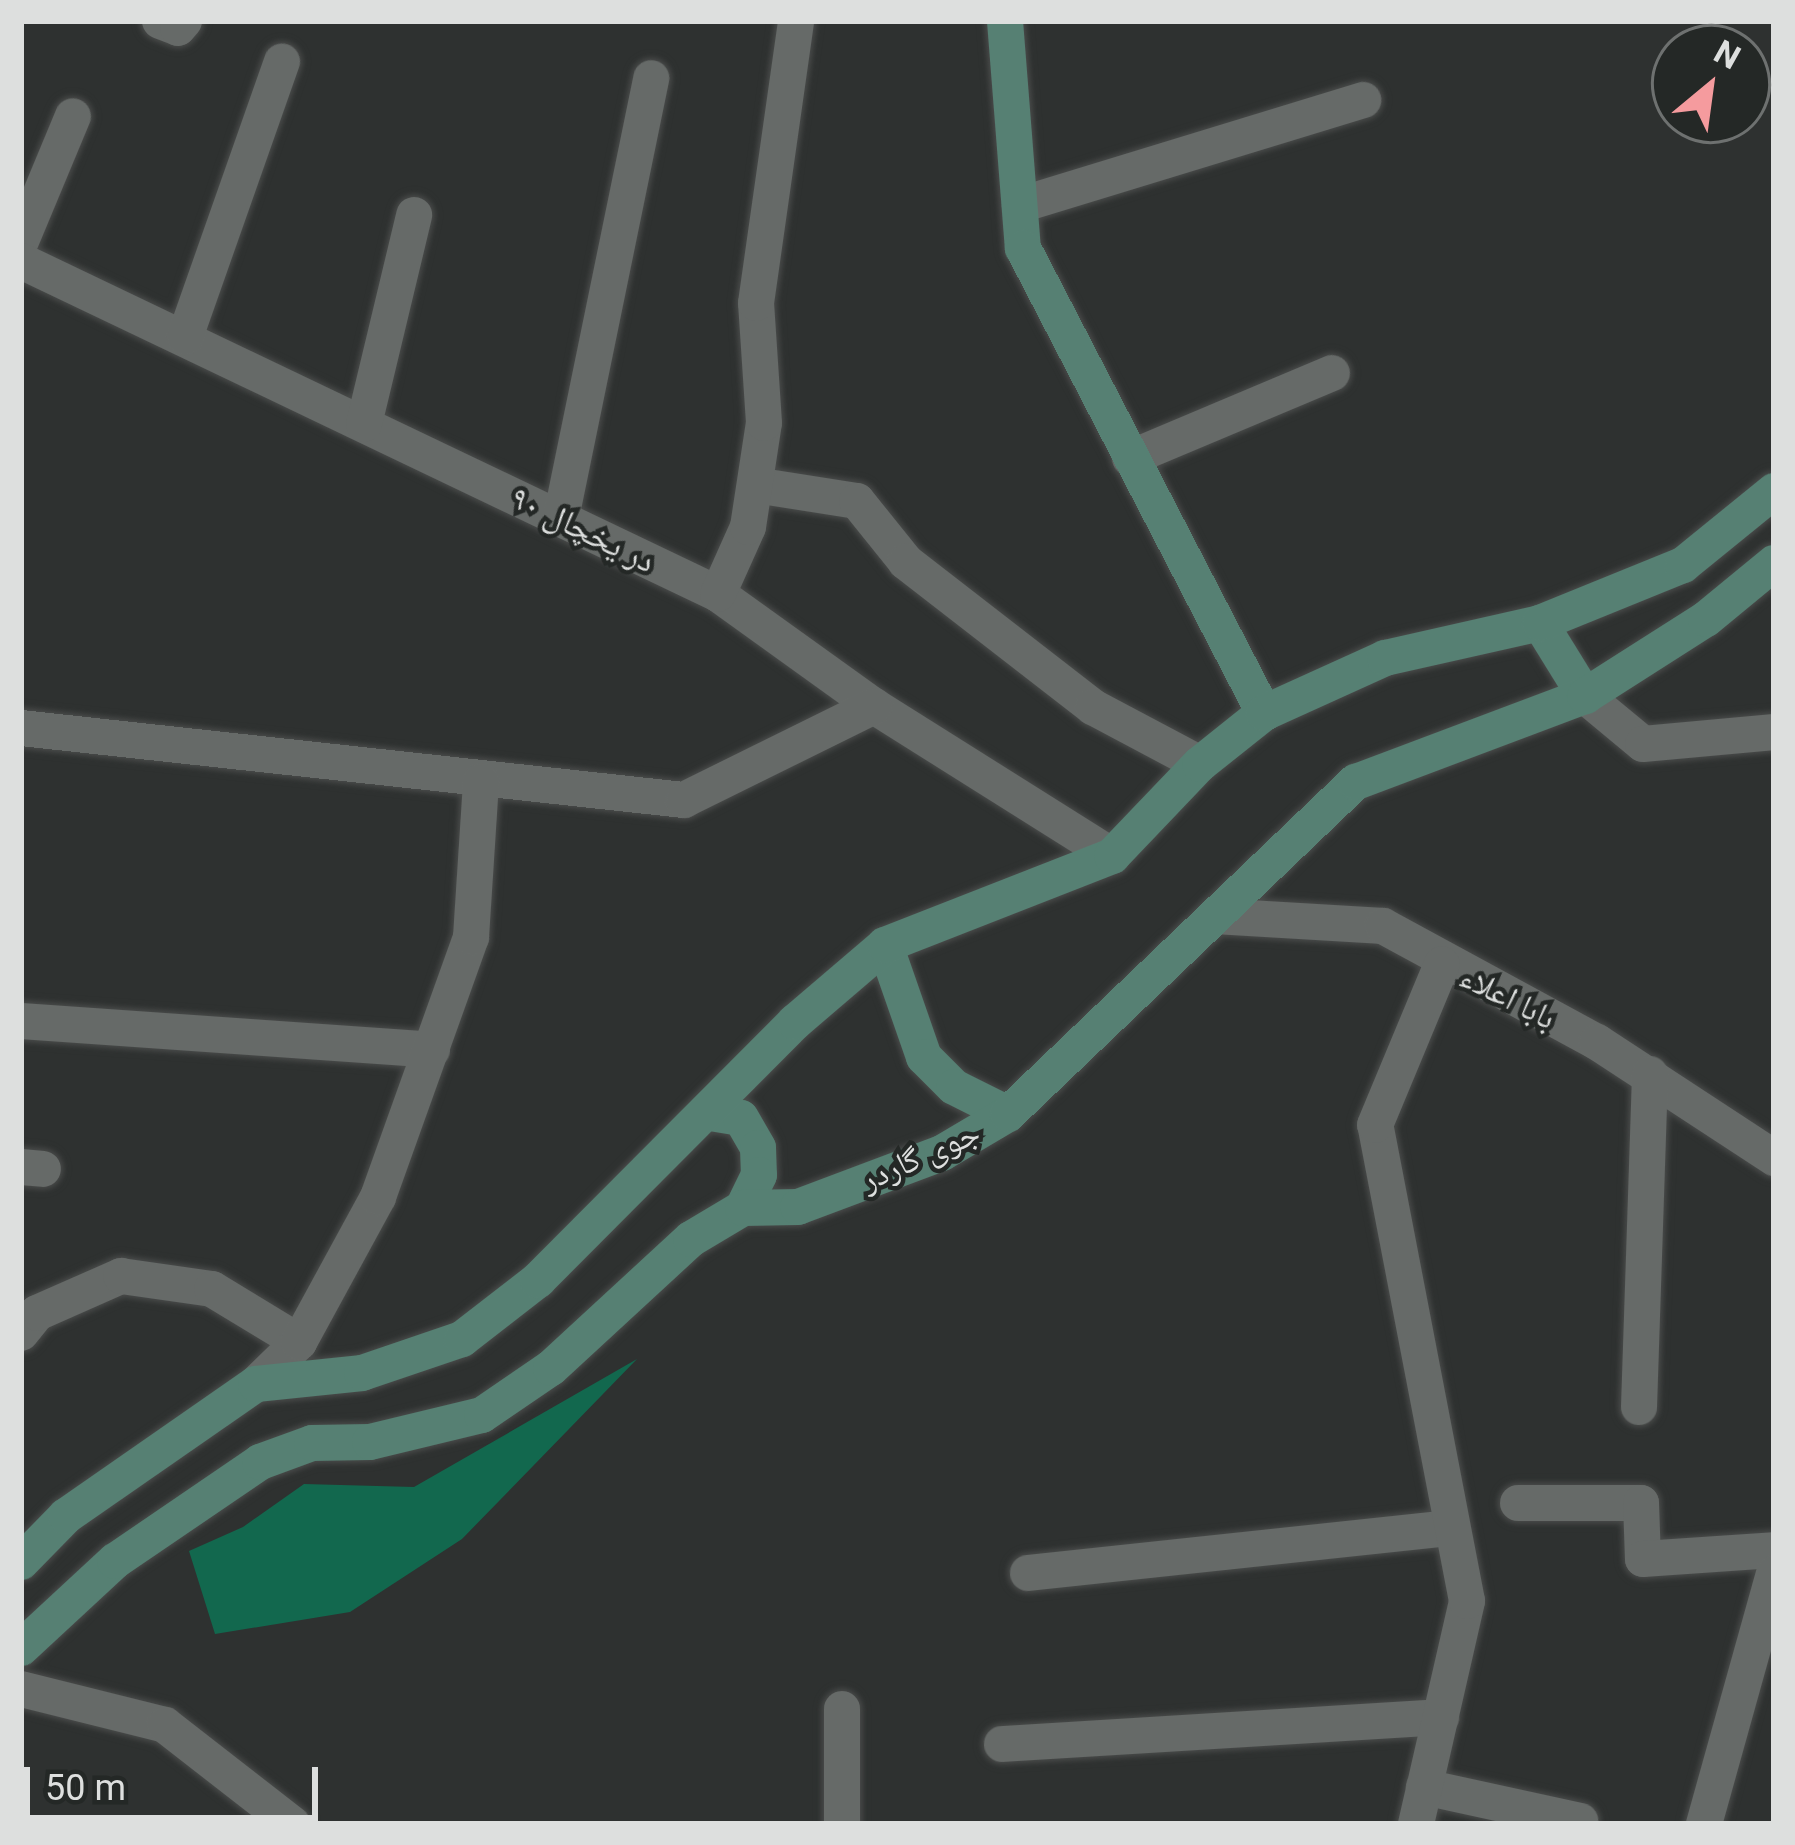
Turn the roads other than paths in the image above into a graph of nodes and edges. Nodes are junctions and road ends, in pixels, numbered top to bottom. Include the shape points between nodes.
1 (160, 21) edge
2 (184, 21) edge
3 (796, 21) edge
4 (1005, 21) edge
5 (282, 62) dead end
6 (651, 78) dead end
7 (1363, 100) dead end
8 (73, 116) dead end
9 (1020, 205) junction
10 (415, 215) dead end
11 (21, 241) edge
12 (21, 261) edge
13 (185, 337) junction
14 (1332, 373) dead end
15 (364, 424) junction
16 (1130, 458) junction
17 (755, 485) junction
18 (1774, 490) edge
19 (561, 518) junction
20 (1774, 562) edge
21 (718, 594) junction
22 (1540, 623) junction
23 (1586, 696) junction
24 (874, 706) junction
25 (1264, 713) junction
26 (21, 728) edge
27 (1774, 732) edge
28 (1200, 764) junction
29 (482, 781) junction
30 (1112, 856) junction
31 (1216, 916) junction
32 (885, 945) junction
33 (1442, 964) junction
34 (21, 1021) edge
35 (432, 1050) junction
36 (1650, 1074) junction
37 (710, 1113) junction
38 (1008, 1114) junction
39 (1774, 1158) edge
40 (743, 1208) junction
41 (21, 1333) edge
42 (299, 1342) junction
43 (256, 1384) junction
44 (1639, 1407) dead end
45 (1518, 1503) dead end
46 (1452, 1528) junction
47 (1774, 1550) edge
48 (21, 1562) edge
49 (1028, 1573) dead end
50 (1774, 1574) edge
51 (21, 1648) edge
52 (21, 1689) edge
53 (842, 1709) dead end
54 (1441, 1717) junction
55 (1002, 1744) dead end
56 (1424, 1787) junction
57 (1580, 1821) edge
58 (292, 1824) edge
59 (842, 1824) edge
60 (1416, 1824) edge
61 (1704, 1824) edge

1 - 2 street via 178,28
3 - 17 street via 756,303 764,423
4 - 9 street
5 - 13 street
6 - 19 street
7 - 9 street
8 - 11 street
9 - 16 street via 1023,248
10 - 15 street
12 - 13 street, در یخچال ۹۰
13 - 15 street, در یخچال ۹۰
14 - 16 street
15 - 19 street, در یخچال ۹۰
16 - 25 street
17 - 21 street via 748,527
17 - 28 street via 857,501 906,562 1093,707
18 - 22 street via 1683,566
19 - 21 street, در یخچال ۹۰
20 - 23 street, جوی گاردر via 1706,619
21 - 24 street, در یخچال ۹۰
22 - 23 street
22 - 25 street via 1385,658
23 - 27 street via 1642,744
23 - 31 street, جوی گاردر via 1356,782
24 - 29 street via 684,800
24 - 30 street, در یخچال ۹۰
25 - 28 street
26 - 29 street
28 - 30 street
29 - 35 street via 471,937
30 - 32 street
31 - 33 street, بابا اعلاء via 1383,926
31 - 38 street, جوی گاردر
32 - 37 street via 795,1022
32 - 38 street via 924,1058 954,1087
33 - 36 street, بابا اعلاء
33 - 46 street via 1375,1125
34 - 35 street
35 - 42 street via 378,1197
36 - 39 street, بابا اعلاء
36 - 44 street
37 - 40 street via 740,1118 758,1148 759,1175
37 - 43 street via 538,1280 462,1339 362,1373
38 - 40 street, جوی گاردر via 942,1154 798,1207
40 - 51 street, جوی گاردر via 691,1239 551,1368 482,1415 370,1442 312,1443 260,1462 115,1562
41 - 42 street via 37,1313 121,1276 212,1289
42 - 43 street
43 - 48 street via 66,1516
45 - 47 street via 1641,1503 1643,1558
46 - 49 street
46 - 54 street via 1467,1601
50 - 61 street
52 - 58 street via 165,1725
53 - 59 street
54 - 55 street
54 - 56 street
56 - 57 street
56 - 60 street

